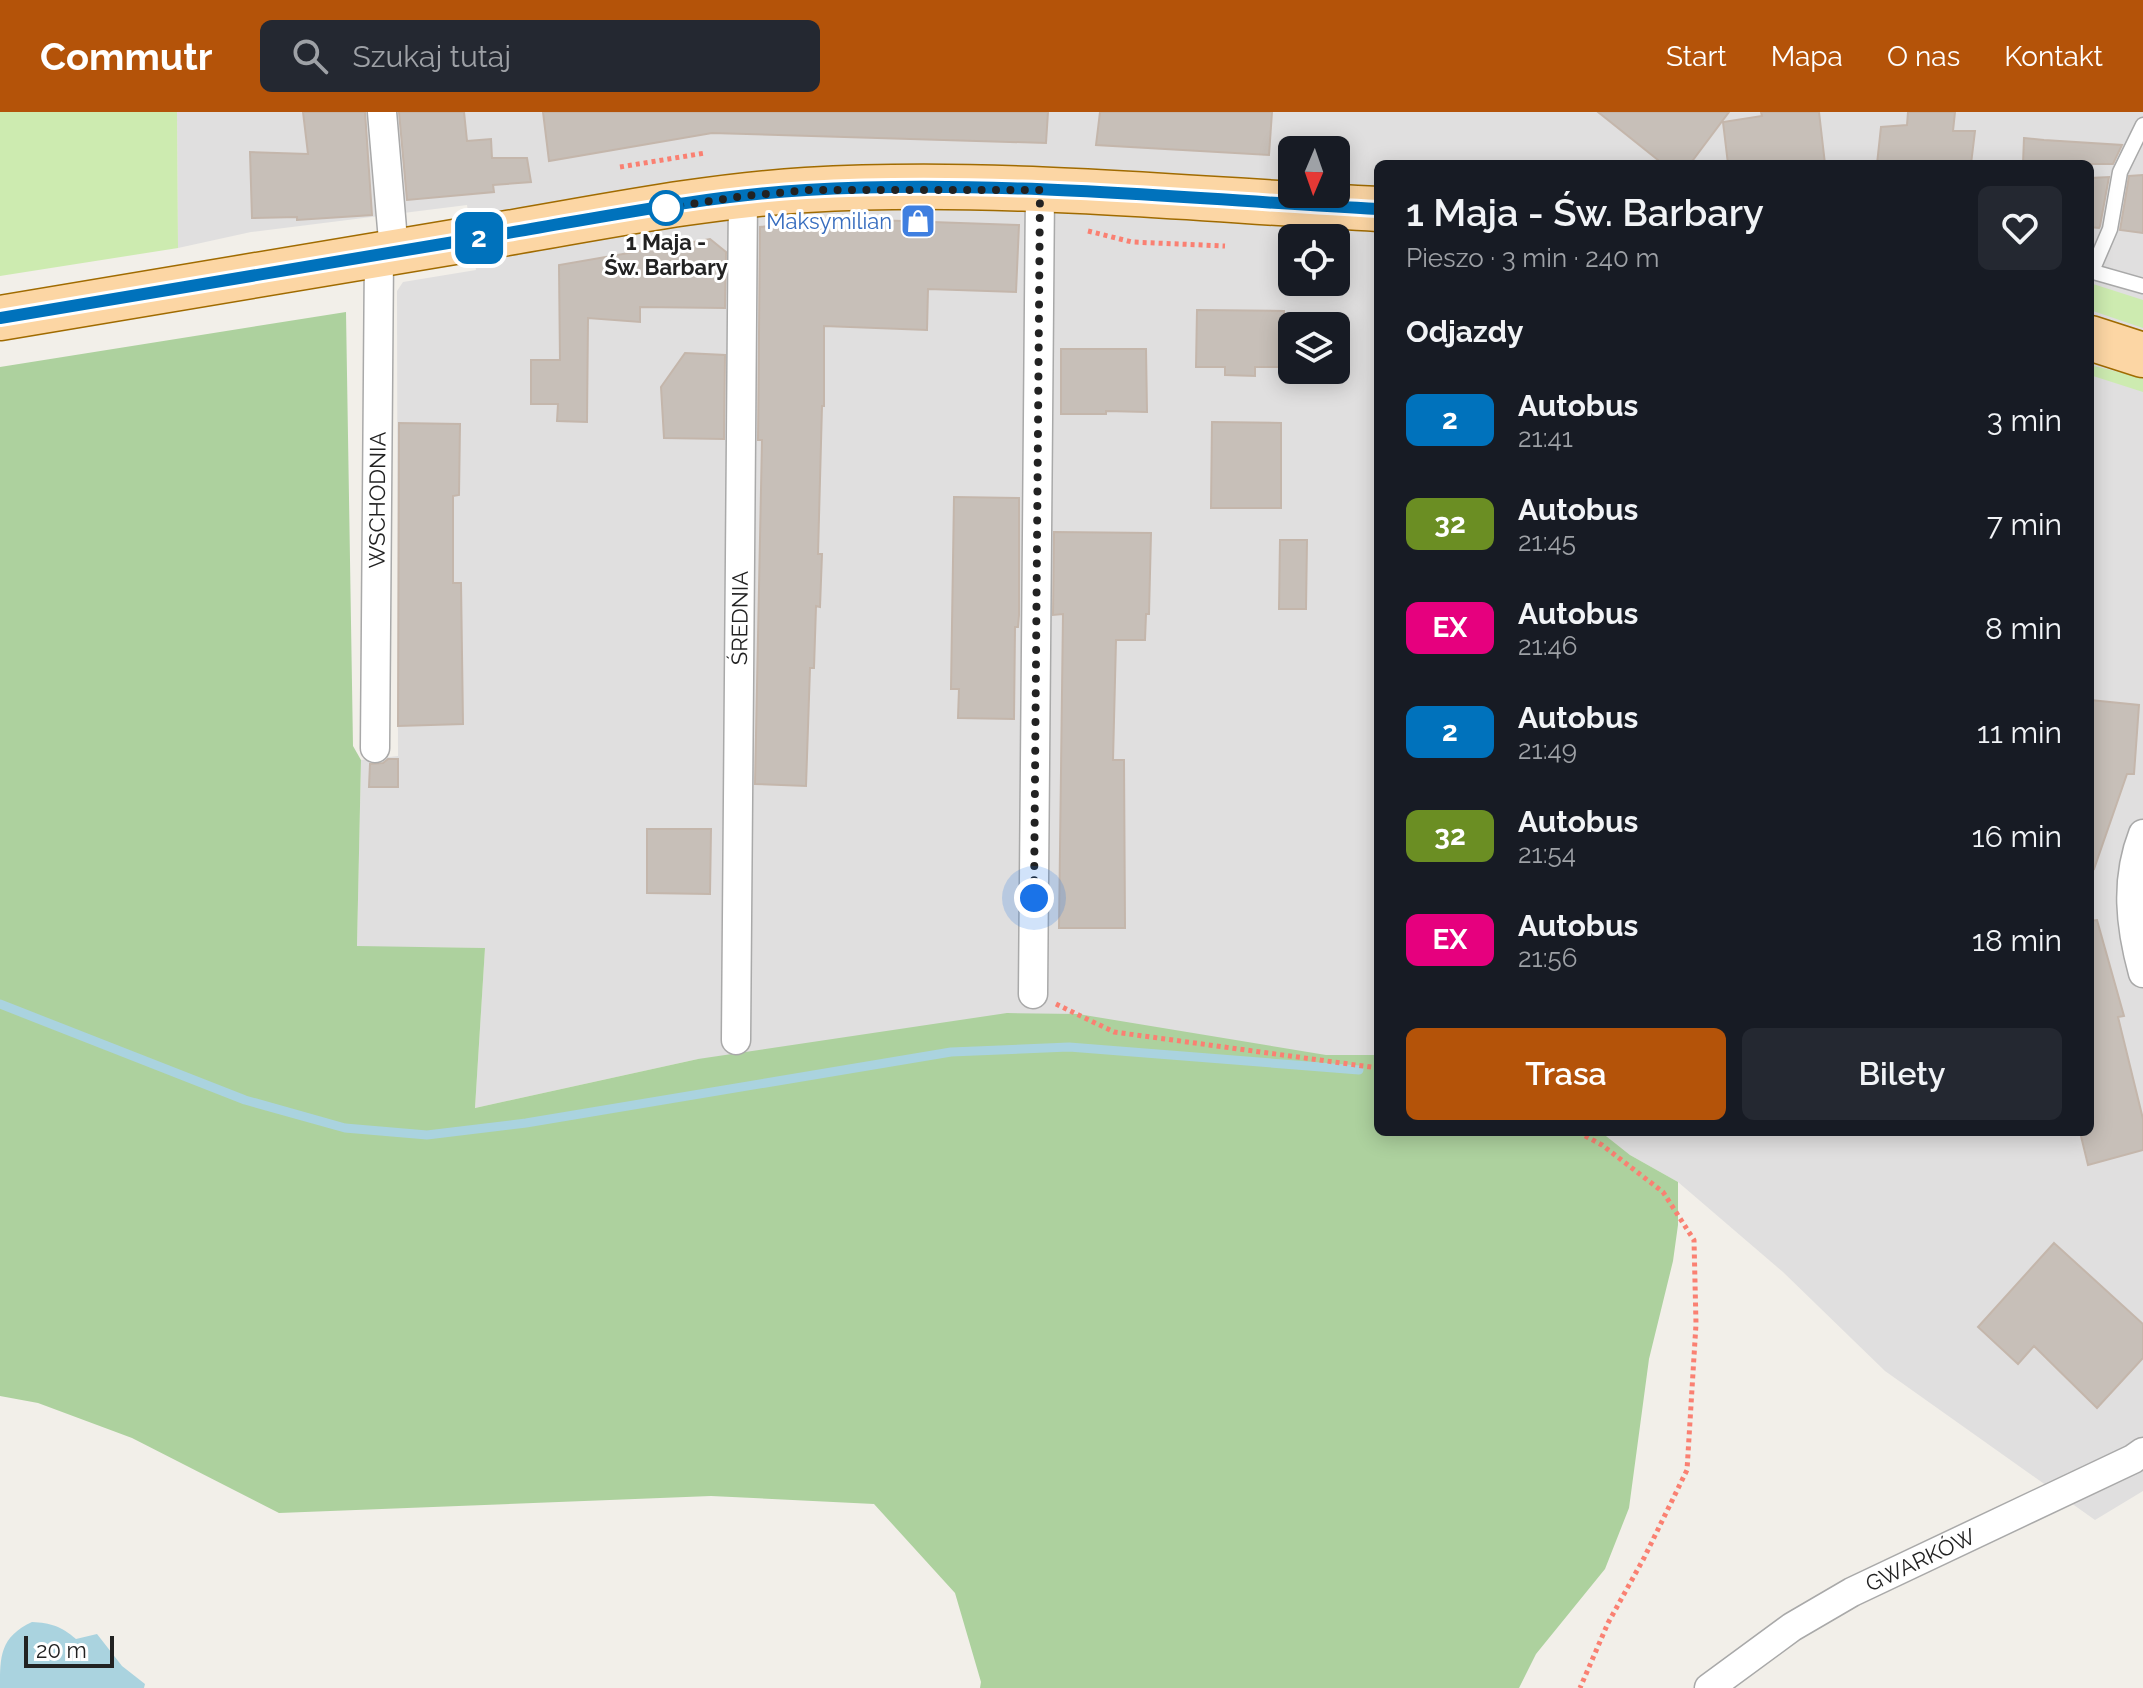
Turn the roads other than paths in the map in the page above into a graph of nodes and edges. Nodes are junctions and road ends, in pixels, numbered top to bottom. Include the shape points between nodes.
1 (382, 112) edge
2 (2143, 125) edge
3 (1040, 190) junction
4 (743, 196) junction
5 (1374, 209) edge
6 (387, 253) junction
7 (2094, 264) edge
8 (2094, 272) edge
9 (2143, 286) edge
10 (0, 318) edge
11 (2094, 339) edge
12 (2143, 355) edge
13 (375, 748) dead end
14 (2143, 834) edge
15 (2143, 973) edge
16 (1033, 994) road end
17 (736, 1040) dead end
18 (2143, 1452) edge
19 (1709, 1688) edge

1 - 6 street, WSCHODNIA
2 - 7 lane via 2120,172 2110,229
3 - 4 main road via 809,190
3 - 5 main road
3 - 16 street
4 - 6 main road
4 - 17 street, ŚREDNIA
6 - 10 main road
6 - 13 street, WSCHODNIA
8 - 9 lane
11 - 12 main road
14 - 15 street via 2129,905
18 - 19 street, GWARKÓW via 1852,1592 1792,1627

